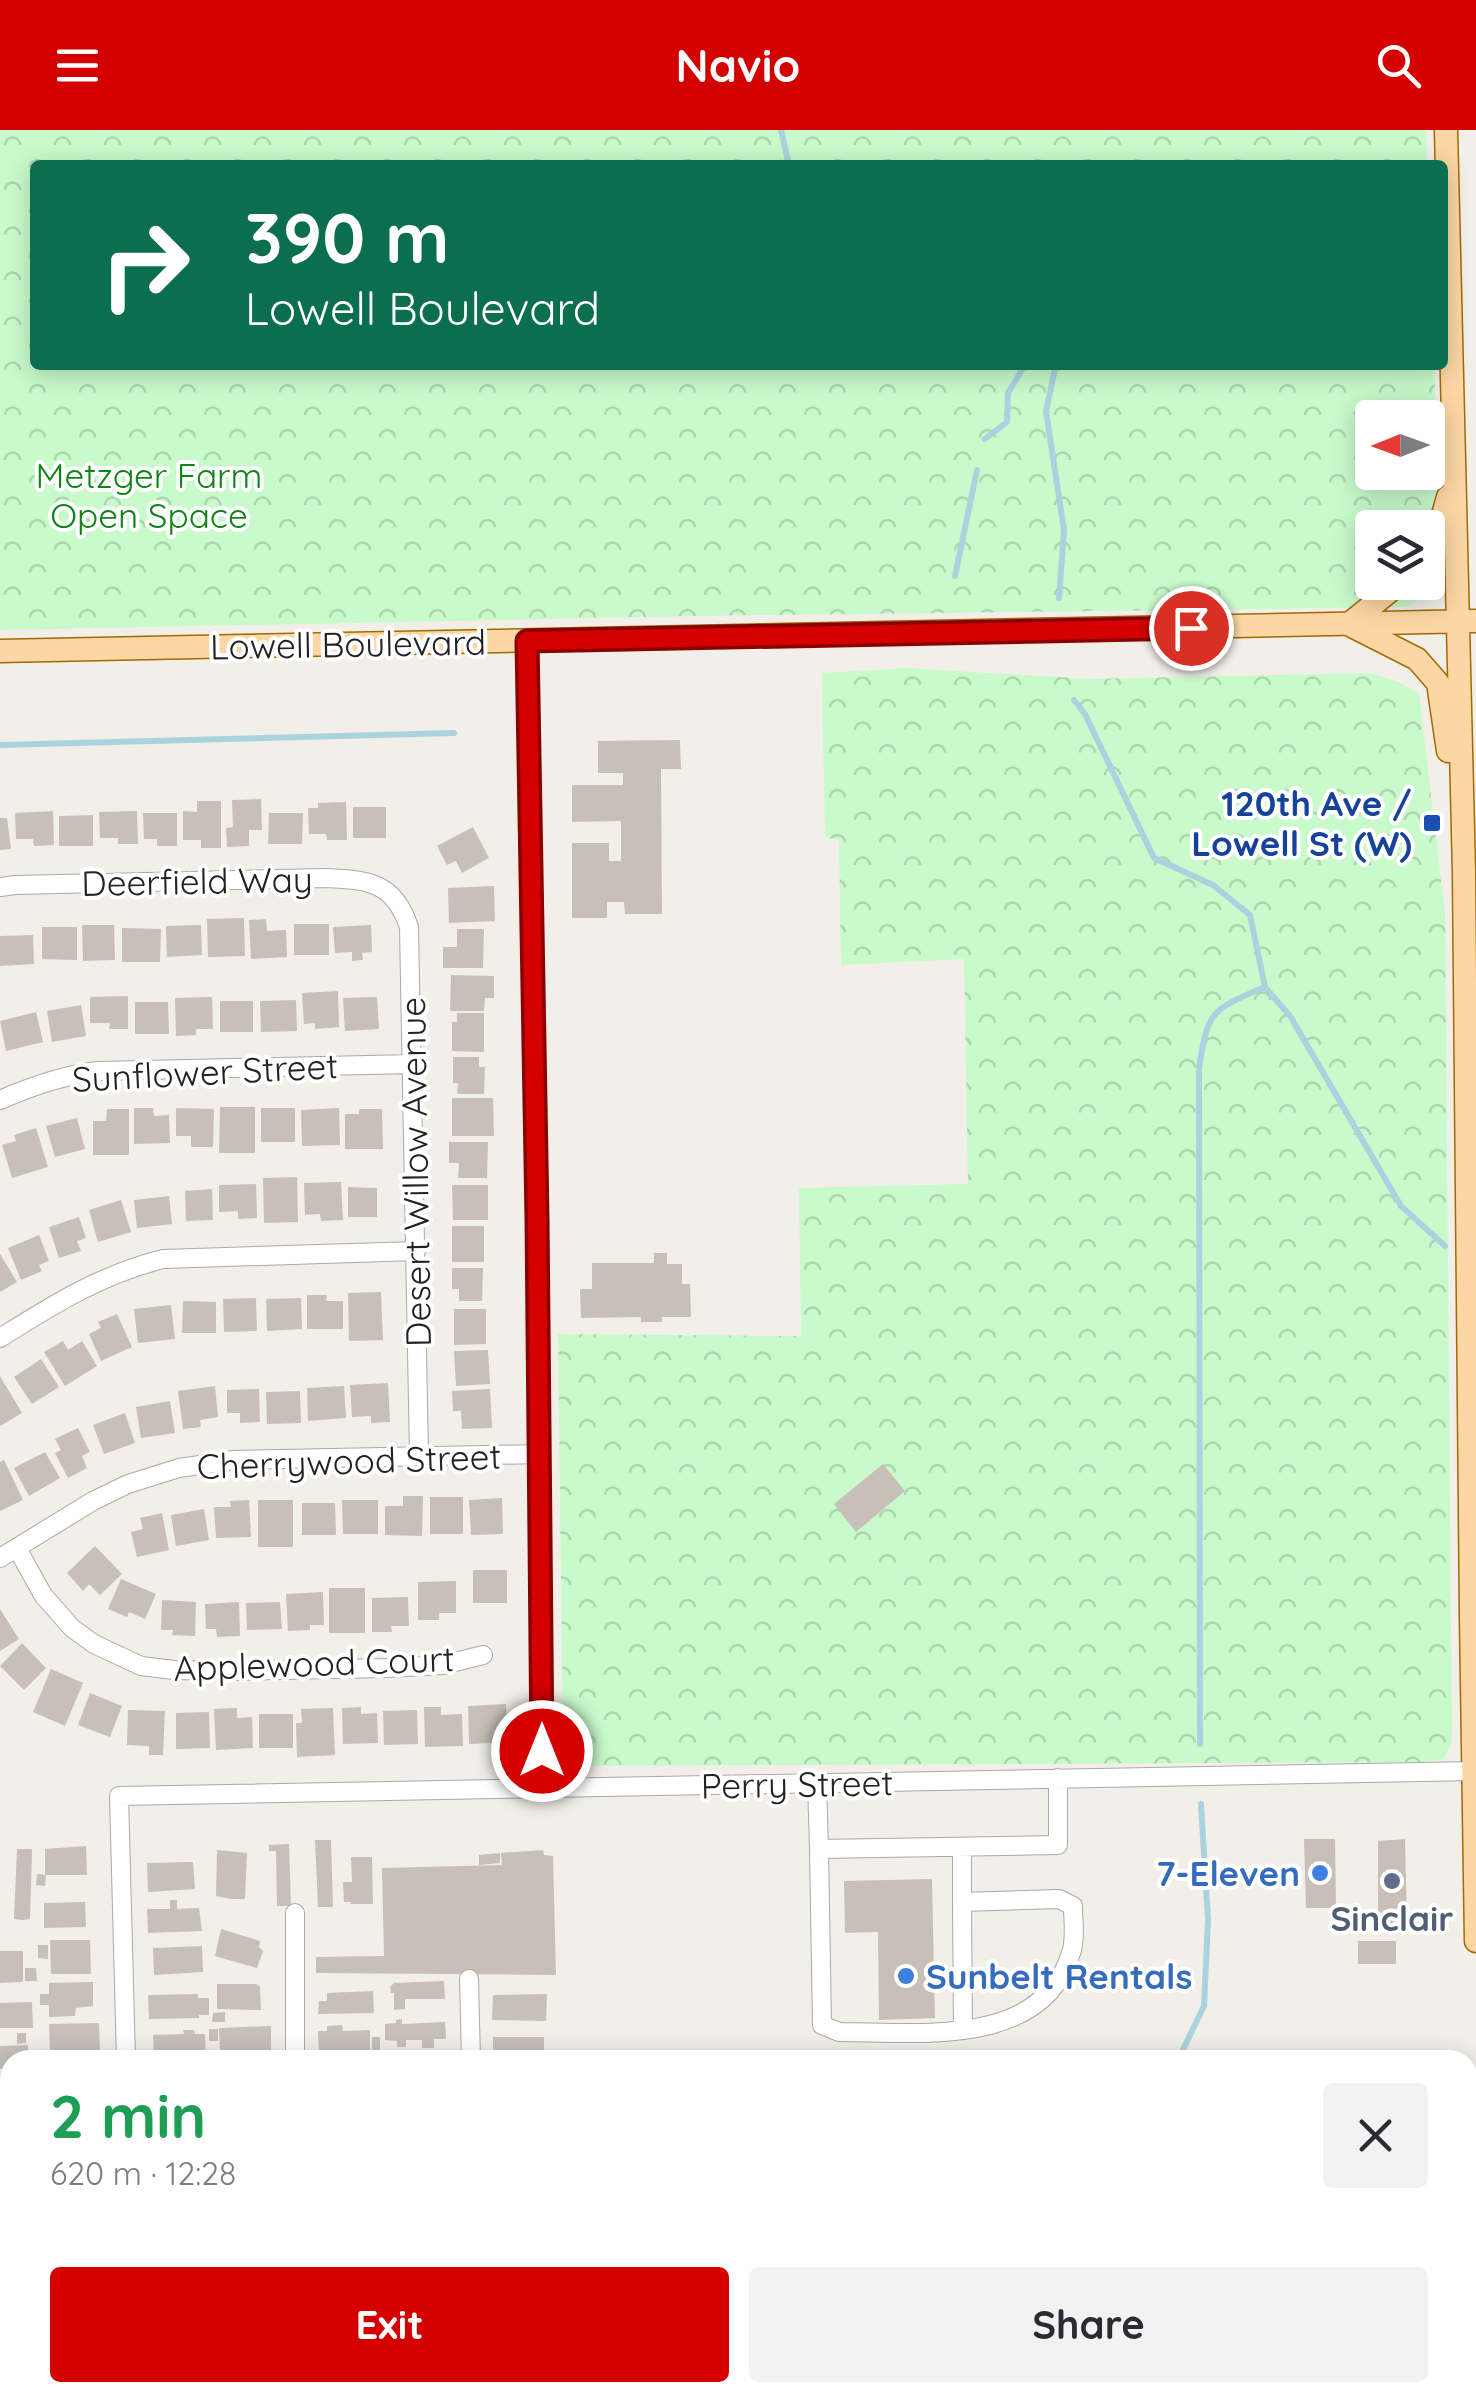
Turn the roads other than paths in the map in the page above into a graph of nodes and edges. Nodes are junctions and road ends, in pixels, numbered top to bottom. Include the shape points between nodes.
1 (1446, 130) edge
2 (1447, 160) edge
3 (1448, 215) edge
4 (1454, 470) junction
5 (1445, 510) edge
6 (1379, 600) edge
7 (1467, 622) edge
8 (1349, 624) junction
9 (527, 641) junction
10 (0, 652) edge
11 (1464, 874) junction
12 (396, 886) joint
13 (0, 887) edge
14 (413, 1064) junction
15 (0, 1100) edge
16 (416, 1252) junction
17 (0, 1338) edge
18 (540, 1454) junction
19 (419, 1456) junction
20 (17, 1548) junction
21 (0, 1558) edge
22 (483, 1655) dead end
23 (1475, 1771) edge
24 (1058, 1778) junction
25 (817, 1783) junction
26 (542, 1789) junction
27 (962, 1847) junction
28 (819, 1850) junction
29 (962, 1902) junction
30 (295, 1913) dead end
31 (1476, 1941) edge
32 (469, 1979) dead end
33 (963, 2030) junction
34 (126, 2050) edge
35 (295, 2050) edge
36 (471, 2050) edge

1 - 2 main road
3 - 4 main road
4 - 5 main road
4 - 7 main road
6 - 8 main road
7 - 8 main road, Lowell Boulevard
7 - 11 main road
8 - 9 main road, Lowell Boulevard
8 - 11 main road via 1417,659 1438,683
9 - 10 main road, Lowell Boulevard
9 - 18 street
11 - 23 main road
12 - 13 street, Deerfield Way via 326,878
12 - 14 street, Desert Willow Avenue via 409,927
14 - 15 street, Sunflower Street via 98,1070
14 - 16 street, Desert Willow Avenue
16 - 17 street via 162,1258 92,1282
16 - 19 street, Desert Willow Avenue
18 - 19 street, Cherrywood Street
18 - 26 street
19 - 20 street, Cherrywood Street via 234,1460 179,1468 110,1492
20 - 21 street, Cherrywood Street
20 - 22 street, Applewood Court via 43,1595 72,1628 141,1666 387,1668
23 - 24 street, Perry Street
23 - 31 main road
24 - 25 street, Perry Street
24 - 27 street via 1058,1846
25 - 26 street, Perry Street
25 - 28 street
26 - 34 street, Perry Street via 119,1796
27 - 28 street
27 - 29 street
28 - 33 street via 822,2025 839,2032
29 - 33 street
29 - 33 street via 1058,1899 1073,1906 1073,1950 1041,2003 1005,2022
30 - 35 street
32 - 36 street

